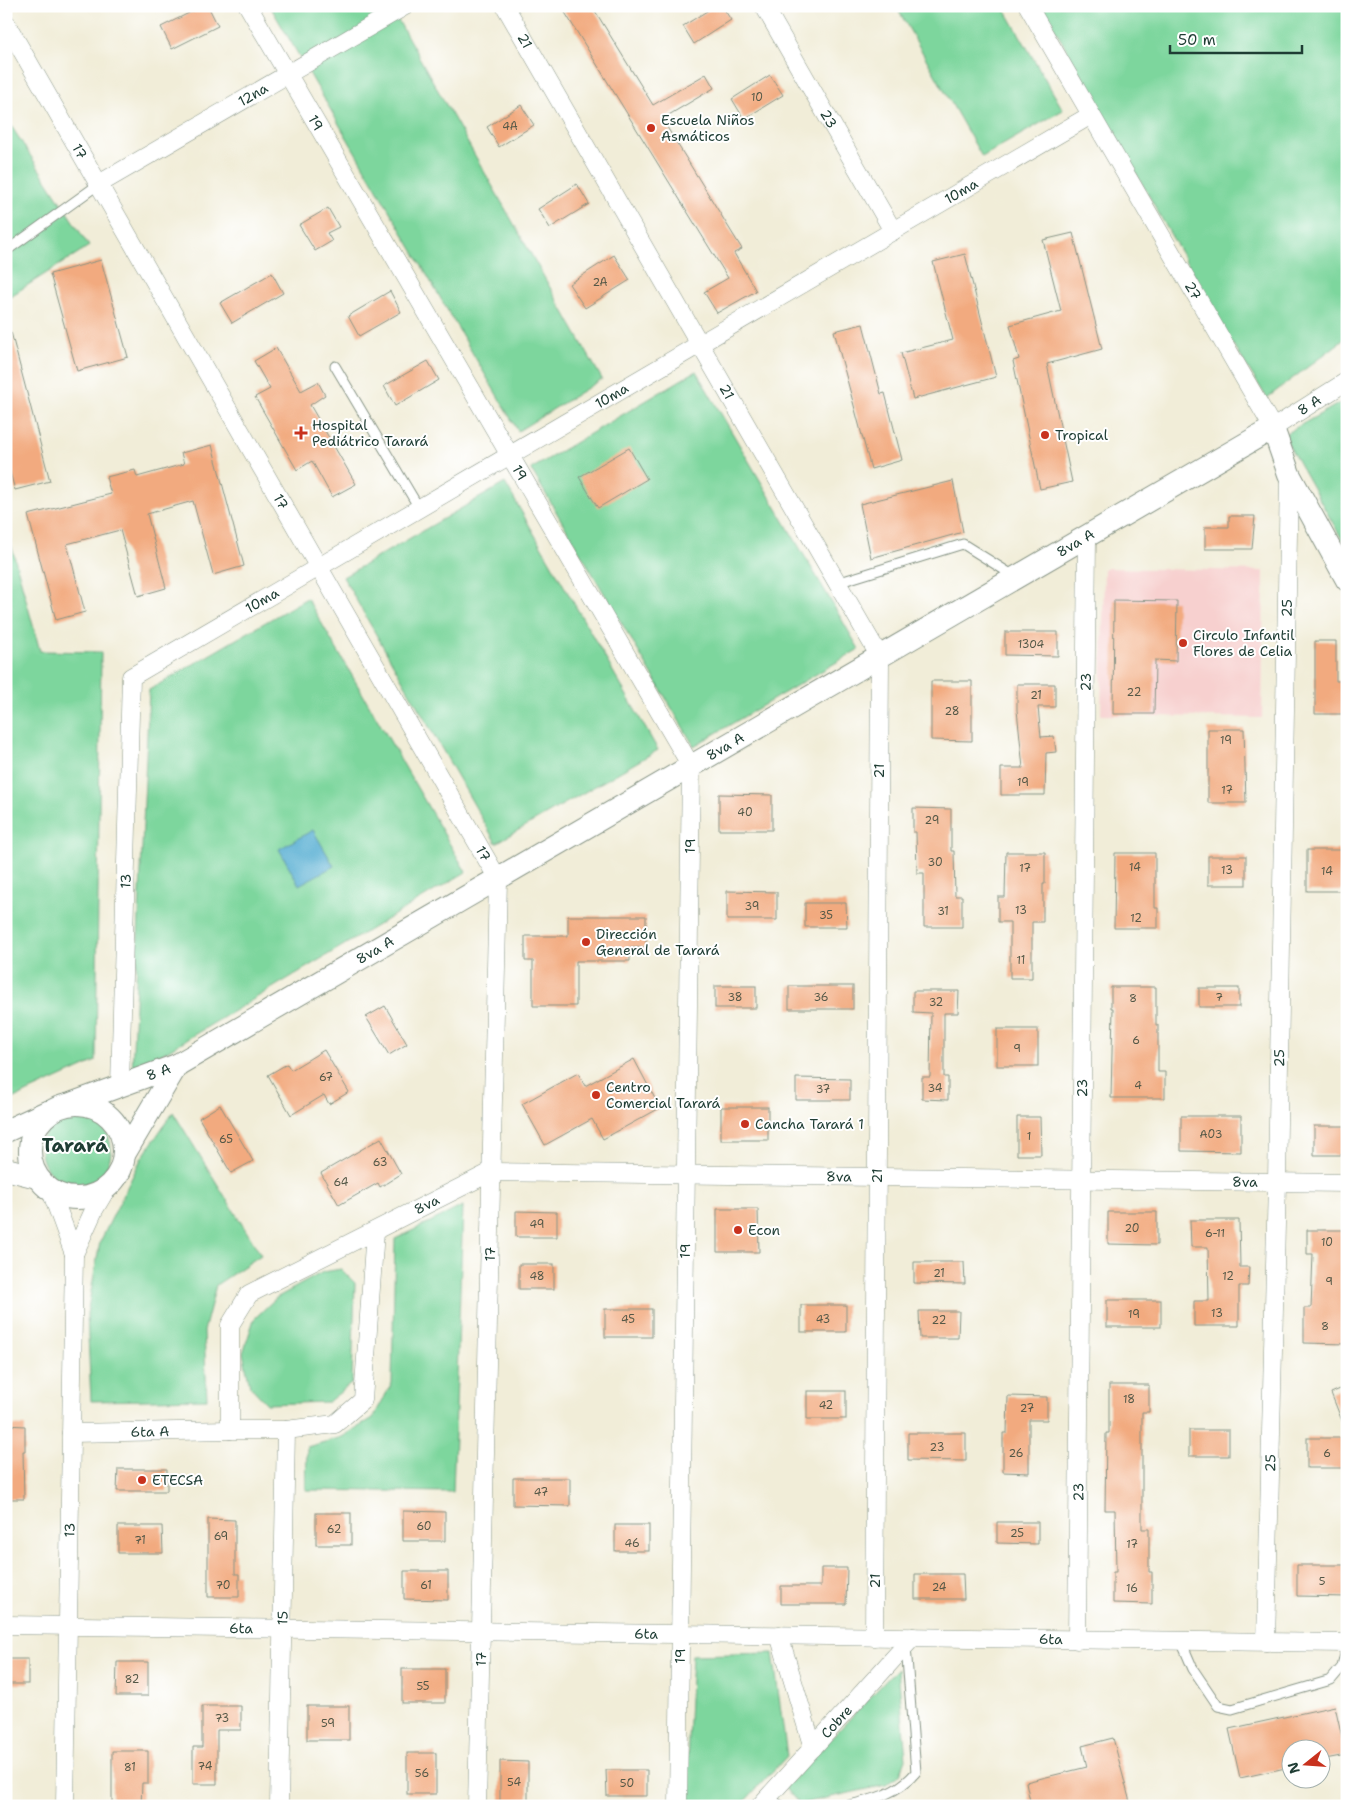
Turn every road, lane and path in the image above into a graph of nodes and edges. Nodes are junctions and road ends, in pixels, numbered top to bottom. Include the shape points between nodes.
1 (248, 6) edge
2 (405, 6) edge
3 (505, 6) edge
4 (764, 6) edge
5 (1028, 6) edge
6 (6, 23) edge
7 (288, 74) junction
8 (1091, 115) junction
9 (99, 184) junction
10 (893, 231) junction
11 (6, 251) edge
12 (700, 344) junction
13 (335, 366) dead end
14 (1347, 381) edge
15 (1273, 428) junction
16 (510, 455) junction
17 (1289, 474) junction
18 (419, 508) junction
19 (1087, 536) junction
20 (319, 567) junction
21 (1016, 577) junction
22 (1347, 580) edge
23 (837, 583) junction
24 (880, 657) junction
25 (131, 677) joint
26 (691, 766) junction
27 (498, 879) junction
28 (177, 1065) junction
29 (120, 1086) junction
30 (64, 1106) junction
31 (6, 1131) edge
32 (125, 1152) junction
33 (6, 1169) edge
34 (492, 1172) junction
35 (686, 1175) junction
36 (877, 1177) junction
37 (1081, 1180) junction
38 (1277, 1182) junction
39 (1347, 1183) edge
40 (44, 1184) junction
41 (107, 1188) junction
42 (375, 1231) junction
43 (74, 1254) junction
44 (230, 1430) junction
45 (286, 1430) junction
46 (71, 1433) junction
47 (6, 1625) edge
48 (68, 1626) junction
49 (282, 1628) junction
50 (481, 1631) junction
51 (680, 1634) junction
52 (779, 1635) junction
53 (874, 1637) junction
54 (1077, 1640) junction
55 (1181, 1641) junction
56 (909, 1642) junction
57 (1266, 1642) junction
58 (1347, 1644) edge
59 (813, 1748) junction
60 (770, 1803) edge
61 (66, 1806) edge
62 (279, 1806) edge
63 (478, 1806) edge
64 (678, 1806) edge
65 (845, 1806) edge

1 - 7 street, 19
2 - 7 street, 12na
3 - 12 street, 21
4 - 10 street, 23
5 - 8 street, 27
6 - 9 street, 17
7 - 9 street, 12na
7 - 16 street, 19
8 - 10 street, 10ma
8 - 15 street, 27
9 - 11 lane
9 - 20 street, 17
10 - 12 street, 10ma
12 - 16 street, 10ma
12 - 23 street, 21
13 - 18 lane
14 - 15 street, 8 A
15 - 17 street, 27
15 - 19 street, 8va A
16 - 18 street, 10ma
16 - 26 street, 19
17 - 22 street, 27
17 - 38 street, 25
18 - 20 street, 10ma
19 - 21 street, 8va A
19 - 37 street, 23
20 - 25 street, 10ma
20 - 27 street, 17
21 - 23 lane via 963,544
21 - 24 street, 8va A
23 - 24 street, 21
24 - 26 street, 8va A
24 - 36 street, 21
25 - 29 street, 13
26 - 27 street, 8va A
26 - 35 street, 19
27 - 28 street, 8va A
27 - 34 street, 17
28 - 29 street, 8 A
28 - 32 street, 8 A
29 - 30 street, 8 A
30 - 31 street
30 - 32 street via 89,1104 104,1111 115,1122
30 - 40 street via 42,1118 33,1131 29,1147 31,1163
32 - 41 street via 116,1178
33 - 40 street
34 - 35 street, 8va
34 - 42 street, 8va
34 - 50 street, 17
35 - 36 street, 8va
35 - 51 street, 19
36 - 37 street, 8va
36 - 53 street, 21
37 - 38 street, 8va
37 - 54 street, 23
38 - 39 street, 8va
38 - 57 street, 25
40 - 41 street via 65,1197 80,1199
40 - 43 street, 13
41 - 43 street, 13
42 - 44 street, 8va via 249,1294 230,1324
42 - 45 street, 6ta A via 363,1400 335,1424
43 - 46 street, 13
44 - 45 street, 6ta A
44 - 46 street, 6ta A
45 - 49 street, 15
46 - 48 street, 13
47 - 48 street, 6ta
48 - 49 street, 6ta
48 - 61 street, 13
49 - 50 street, 6ta
49 - 62 street, 15
50 - 51 street, 6ta
50 - 63 street, 17
51 - 52 street, 6ta
51 - 64 street, 19
52 - 53 street, 6ta
52 - 59 street
53 - 56 street, 6ta
54 - 55 street, 6ta
54 - 56 street, 6ta
55 - 57 street, 6ta
55 - 58 lane via 1193,1669 1218,1706 1232,1709 1331,1680 1342,1667
56 - 59 street, Cobre
56 - 65 lane via 916,1772 887,1795
57 - 58 street, 6ta
59 - 60 street, Cobre

